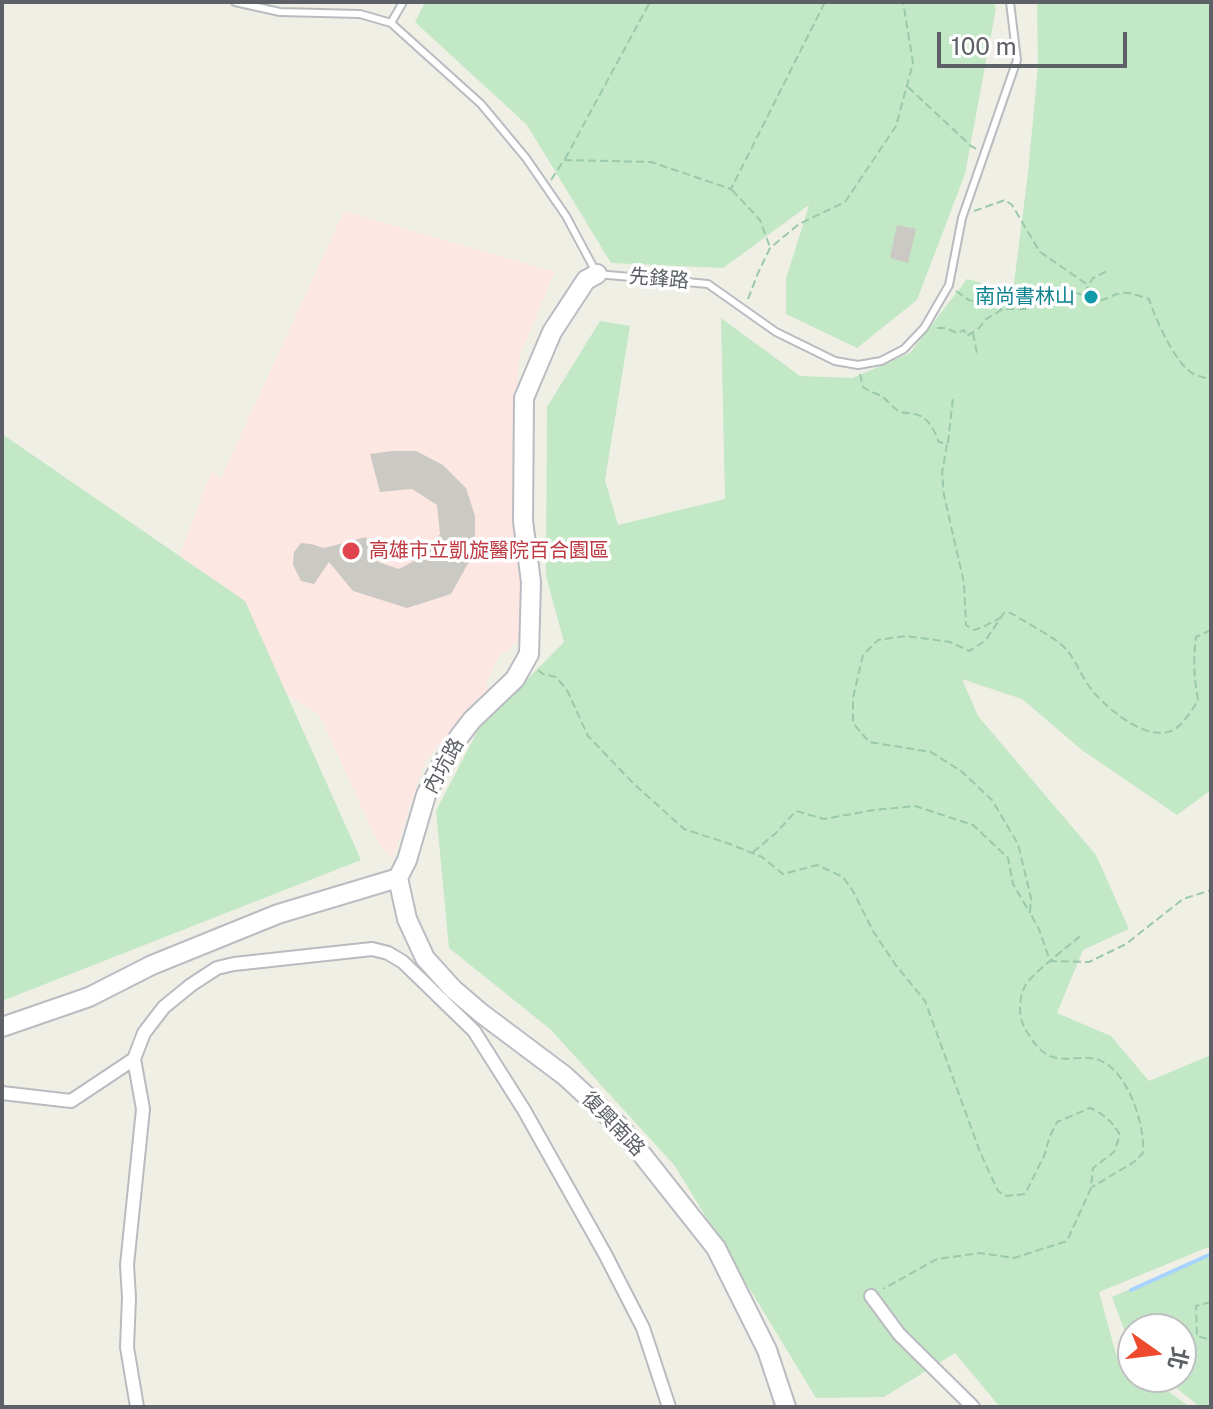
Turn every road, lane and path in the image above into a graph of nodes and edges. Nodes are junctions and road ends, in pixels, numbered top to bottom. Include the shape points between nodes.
1 (235, 2) edge
2 (403, 2) edge
3 (650, 2) edge
4 (825, 2) edge
5 (903, 2) edge
6 (1010, 2) edge
7 (391, 23) junction
8 (907, 86) junction
9 (985, 151) junction
10 (564, 160) junction
11 (546, 188) junction
12 (731, 189) junction
13 (962, 218) junction
14 (770, 248) junction
15 (1107, 271) dead end
16 (597, 274) junction
17 (949, 285) junction
18 (1088, 285) junction
19 (1084, 295) junction
20 (744, 309) junction
21 (1003, 309) junction
22 (924, 328) junction
23 (973, 332) junction
24 (977, 354) dead end
25 (858, 365) junction
26 (1211, 379) edge
27 (953, 398) dead end
28 (947, 444) junction
29 (1000, 618) junction
30 (1211, 630) edge
31 (522, 665) junction
32 (752, 853) junction
33 (398, 878) junction
34 (1211, 890) edge
35 (1030, 913) junction
36 (1080, 936) dead end
37 (1050, 961) junction
38 (2, 1027) edge
39 (134, 1059) junction
40 (2, 1093) edge
41 (1091, 1188) junction
42 (871, 1296) joint
43 (1211, 1302) edge
44 (1211, 1340) edge
45 (137, 1407) edge
46 (669, 1407) edge
47 (786, 1407) edge
48 (973, 1407) edge

1 - 7 lane via 280,12 360,14
2 - 7 lane
3 - 10 path
4 - 12 path
5 - 8 path via 913,63
6 - 9 lane via 1017,60
7 - 11 lane via 481,104
8 - 9 path via 971,146
8 - 14 path via 896,126 845,202 799,224
9 - 13 lane
10 - 11 path
10 - 12 path via 651,162
11 - 16 lane
12 - 14 path via 760,220
13 - 17 lane
13 - 18 path via 1005,200 1040,252
14 - 20 path
15 - 18 path
16 - 20 lane, 先鋒路 via 708,284
16 - 31 street, 內坑路 via 586,280 552,332 524,398 523,521 531,582 529,654
17 - 21 path via 969,300
17 - 22 lane
18 - 19 path
19 - 21 path via 1069,291 1027,309
19 - 26 path via 1083,299 1086,295 1103,301 1124,292 1149,299 1163,333 1189,371
20 - 25 lane, 先鋒路 via 776,332 835,361
21 - 23 path
22 - 23 path via 964,330 967,336
22 - 25 lane via 904,349
23 - 24 path
25 - 28 path via 863,387 902,412 925,418 939,442
27 - 28 path
28 - 29 path via 943,484 964,583 966,625 974,630
29 - 30 path via 1011,613 1064,647 1102,701 1151,733 1171,731 1190,714 1198,700 1196,637
29 - 35 path via 985,641 969,651 950,642 906,636 878,640 863,655 853,723 869,742 931,752 992,800 1018,844
31 - 32 path via 556,677 588,736 684,829
31 - 33 street, 內坑路 via 515,679 472,720 439,769
32 - 35 path via 796,811 824,819 915,806 973,825 1008,858 1013,884
32 - 41 path via 783,874 817,865 843,877 873,931 925,1001 998,1191 1025,1194 1057,1122 1090,1108 1104,1114 1120,1135 1114,1152 1093,1168
33 - 38 street via 278,914 89,997
33 - 47 street, 復興南路 via 407,919 425,958 453,989 565,1076 621,1128 716,1248 767,1350
34 - 37 path via 1183,899 1126,944 1089,962
35 - 37 path
36 - 37 path
37 - 41 path via 1026,984 1019,1013 1022,1025 1050,1057 1096,1059 1117,1074 1144,1138 1143,1153 1134,1162
39 - 40 street via 71,1101
39 - 45 street via 143,1109 127,1265 127,1347
39 - 46 street via 144,1033 164,1007 217,968 372,949 403,962 474,1031 524,1110 643,1328
41 - 42 path via 1067,1241 1014,1258 980,1253 937,1259
42 - 48 street via 899,1334
43 - 44 path via 1196,1306 1197,1336

